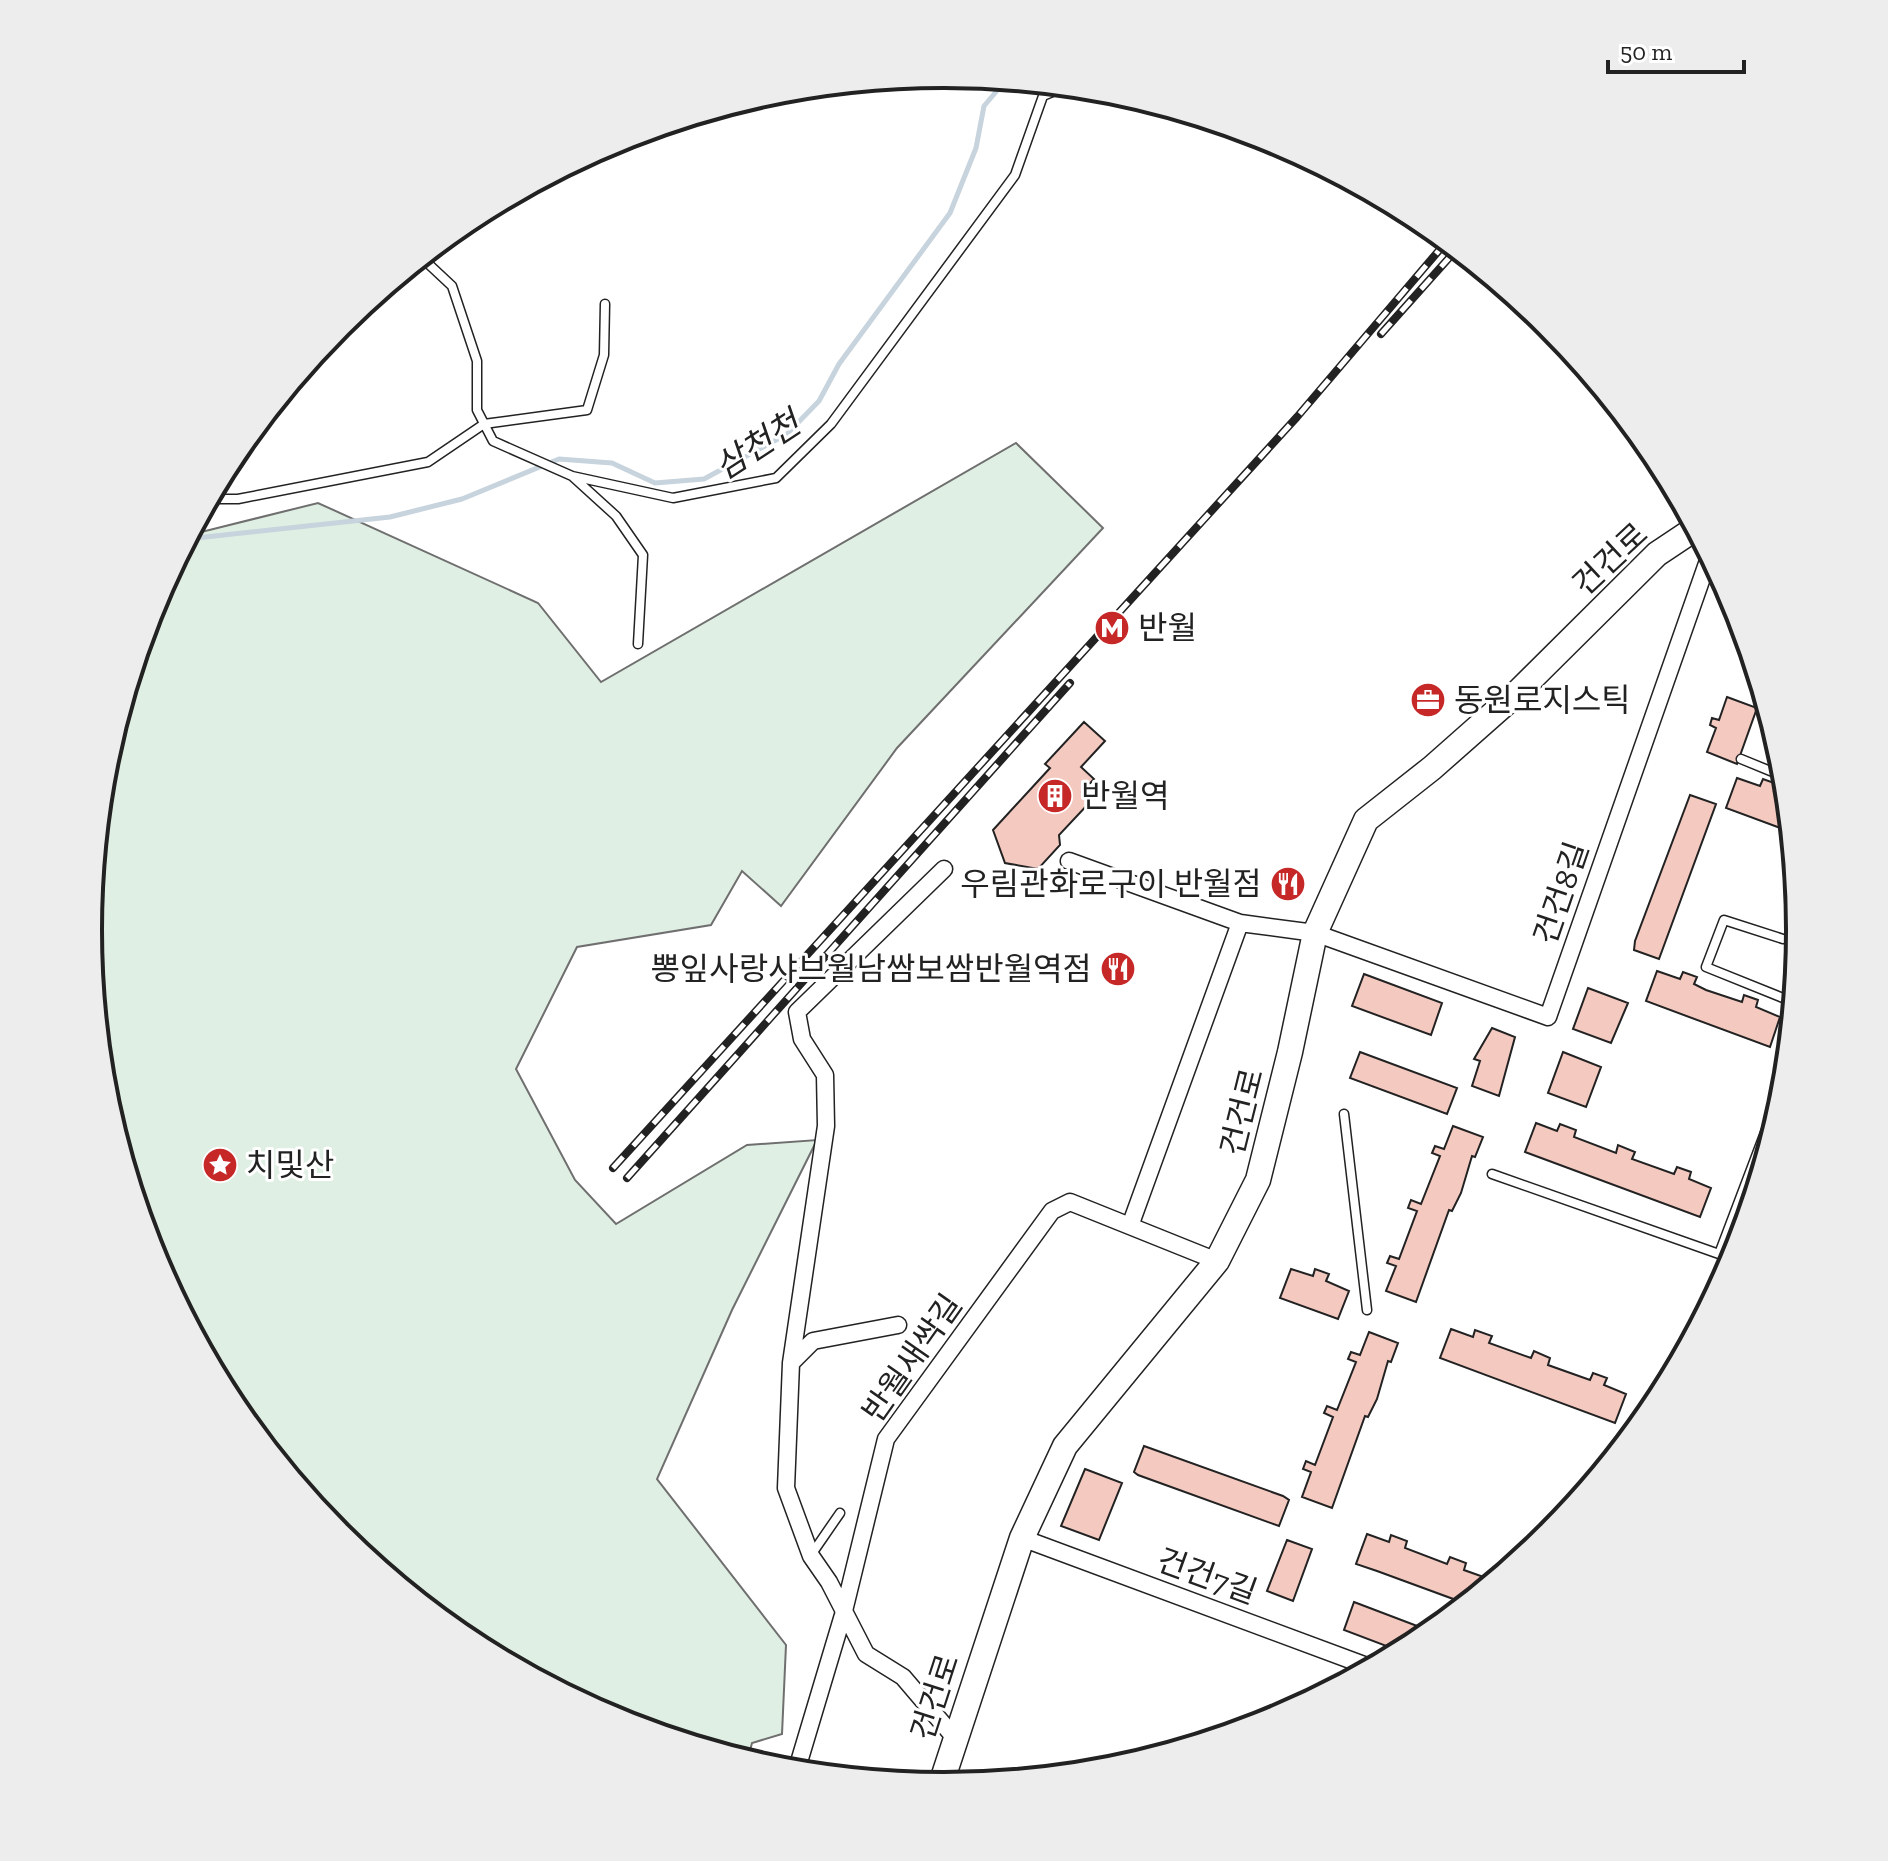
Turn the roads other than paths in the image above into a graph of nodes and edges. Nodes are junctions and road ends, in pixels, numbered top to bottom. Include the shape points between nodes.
1 (1047, 94) edge
2 (429, 264) edge
3 (605, 304) dead end
4 (484, 424) junction
5 (572, 476) junction
6 (220, 499) edge
7 (1687, 534) edge
8 (1705, 569) edge
9 (638, 644) dead end
10 (1741, 759) dead end
11 (1771, 771) edge
12 (1069, 861) dead end
13 (944, 869) dead end
14 (1240, 923) junction
15 (1315, 933) junction
16 (1783, 939) dead end
17 (1784, 998) edge
18 (1344, 1114) dead end
19 (1755, 1160) edge
20 (1492, 1174) dead end
21 (1130, 1226) junction
22 (1217, 1261) junction
23 (1367, 1310) dead end
24 (898, 1325) dead end
25 (791, 1363) junction
26 (840, 1513) dead end
27 (1022, 1538) junction
28 (811, 1556) junction
29 (843, 1615) junction
30 (1359, 1663) edge
31 (955, 1738) junction
32 (800, 1760) edge
33 (944, 1773) edge

1 - 5 lane via 1015,175 831,424 776,478 673,498
2 - 4 lane via 452,286 477,361 477,410
3 - 4 lane via 604,355 587,410
4 - 5 lane via 493,441
4 - 6 lane via 428,462
5 - 9 lane via 616,516 643,555
7 - 15 street, 건건로 via 1657,554 1518,692 1366,820
8 - 15 street, 건건8길 via 1548,1017
10 - 11 lane
12 - 14 street
13 - 25 street via 797,1012 802,1039 825,1075 826,1126
14 - 15 street
14 - 21 street
15 - 22 street, 건건로 via 1258,1180
16 - 17 lane via 1724,920 1706,967
18 - 23 lane
19 - 20 lane via 1719,1254
21 - 22 street, 반월새싹길
21 - 29 street, 반월새싹길 via 1070,1202 1052,1211 1042,1224 886,1439
22 - 27 street, 건건로 via 1065,1446
24 - 25 street via 813,1341
25 - 28 street via 786,1488
26 - 28 lane
27 - 30 street, 건건7길
27 - 31 street, 건건로
28 - 29 street
29 - 31 street via 866,1654 903,1677
29 - 32 street, 반월새싹길
31 - 33 street, 건건로

